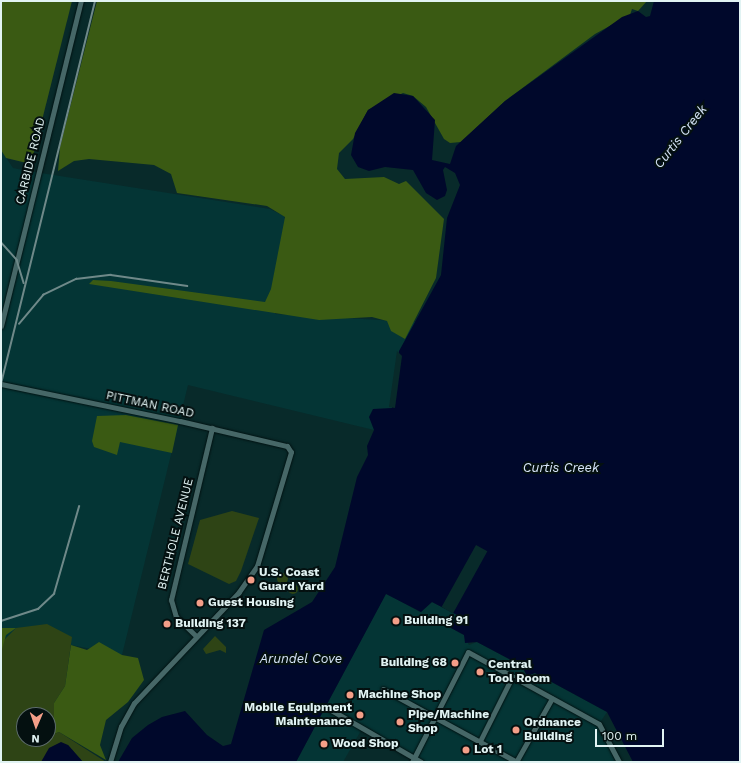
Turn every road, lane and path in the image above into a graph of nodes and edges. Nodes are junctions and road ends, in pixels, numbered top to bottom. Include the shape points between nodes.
1 (81, 1) edge
2 (1, 326) edge
3 (1, 384) edge
4 (212, 428) junction
5 (196, 636) junction
6 (512, 677) junction
7 (383, 689) dead end
8 (552, 698) junction
9 (331, 710) dead end
10 (435, 716) junction
11 (480, 741) junction
12 (413, 759) edge
13 (110, 762) edge
14 (421, 762) edge
15 (517, 762) edge
16 (619, 762) edge

1 - 2 street, CARBIDE ROAD
3 - 4 street, PITTMAN ROAD
4 - 5 street, BERTHOLE AVENUE via 171,600 176,617
4 - 5 street, PITTMAN ROAD via 287,446 291,452 257,566 239,592
5 - 13 street via 134,703 121,726
6 - 8 street
6 - 10 street via 468,652
6 - 11 street
7 - 10 street
8 - 15 street
8 - 16 street via 599,724
9 - 12 street
10 - 11 street
10 - 12 street
11 - 15 street
12 - 14 street

